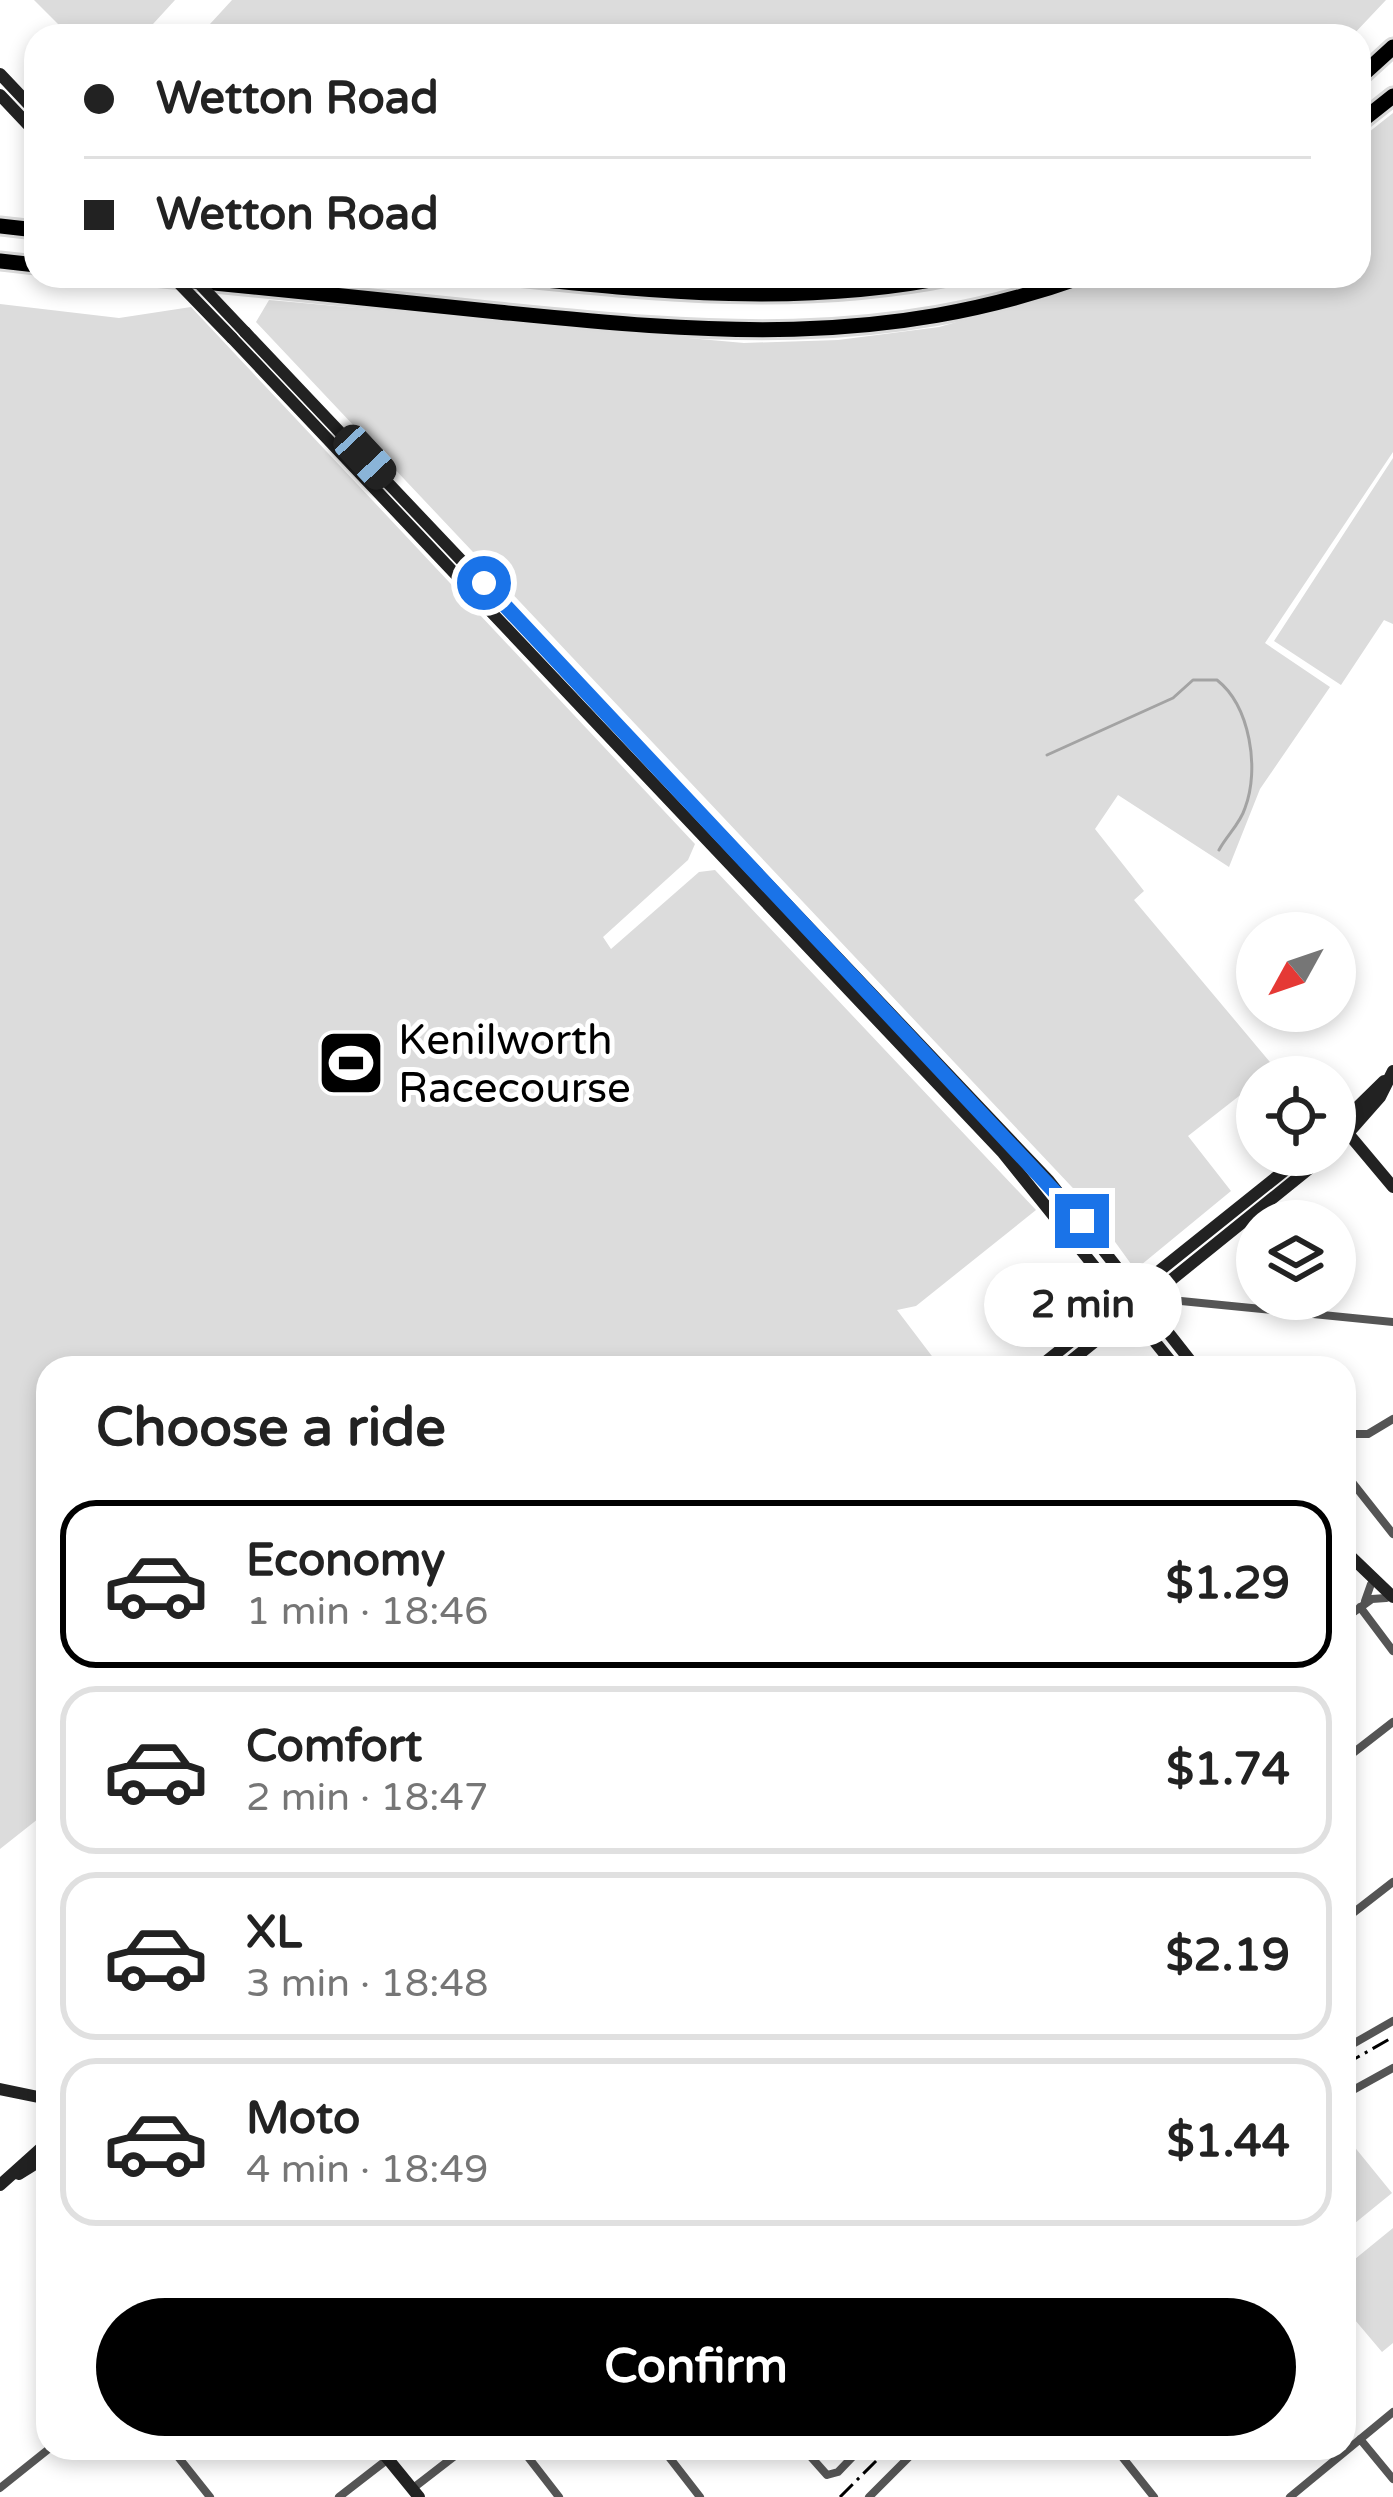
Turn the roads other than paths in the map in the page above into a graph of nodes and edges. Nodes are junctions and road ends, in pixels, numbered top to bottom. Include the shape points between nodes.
1 (1393, 46) edge
2 (1371, 67) edge
3 (0, 74) edge
4 (0, 95) edge
5 (24, 99) edge
6 (24, 120) edge
7 (184, 288) edge
8 (203, 288) edge
9 (261, 288) edge
10 (629, 288) edge
11 (883, 288) edge
12 (1039, 288) edge
13 (1391, 1074) edge
14 (1356, 1118) edge
15 (1356, 1146) edge
16 (1280, 1176) edge
17 (1299, 1176) edge
18 (1393, 1187) edge
19 (1141, 1297) junction
20 (1181, 1301) dead end
21 (1128, 1307) junction
22 (1393, 1322) edge
23 (1056, 1356) edge
24 (1075, 1356) edge
25 (1167, 1356) edge
26 (1187, 1356) edge
27 (1393, 1419) edge
28 (1356, 1434) edge
29 (1356, 1487) edge
30 (1393, 1534) edge
31 (1356, 1563) edge
32 (1356, 1573) edge
33 (1371, 1584) junction
34 (1391, 1600) edge
35 (1360, 1607) junction
36 (1356, 1610) edge
37 (1393, 1651) edge
38 (1393, 1722) edge
39 (1356, 1751) edge
40 (1393, 1882) edge
41 (1356, 1911) edge
42 (1393, 2021) edge
43 (1356, 2042) edge
44 (1393, 2068) edge
45 (1356, 2088) edge
46 (0, 2089) edge
47 (36, 2098) edge
48 (36, 2154) edge
49 (2, 2183) edge
50 (1393, 2412) edge
51 (1360, 2439) junction
52 (1356, 2442) edge
53 (36, 2459) edge
54 (181, 2460) edge
55 (376, 2460) edge
56 (389, 2460) edge
57 (452, 2460) edge
58 (530, 2460) edge
59 (671, 2460) edge
60 (814, 2460) edge
61 (846, 2460) edge
62 (907, 2460) edge
63 (1124, 2460) edge
64 (1335, 2460) edge
65 (1393, 2479) edge
66 (0, 2488) edge
67 (415, 2493) edge
68 (875, 2495) edge
69 (210, 2497) edge
70 (339, 2497) edge
71 (559, 2497) edge
72 (700, 2497) edge
73 (1154, 2497) edge
74 (1290, 2497) edge

1 - 2 highway
3 - 5 main road
4 - 6 main road
7 - 21 main road, bridge via 992,1141
8 - 19 main road, bridge via 1049,1181
9 - 12 highway via 772,333 918,320
10 - 11 highway via 732,298
13 - 14 main road
15 - 18 main road
16 - 19 main road
17 - 19 main road
19 - 21 main road
19 - 26 main road
20 - 22 street
21 - 23 main road
21 - 24 main road
21 - 25 main road
27 - 28 street
29 - 30 street
31 - 34 main road
32 - 33 main road
33 - 34 main road
33 - 35 street
34 - 35 street
35 - 36 street
35 - 37 street
38 - 39 street
40 - 41 street
42 - 43 street
44 - 45 street
46 - 47 main road
48 - 49 main road
50 - 51 street
51 - 52 street
51 - 65 street
53 - 66 street
54 - 69 street
55 - 70 street
56 - 67 main road
57 - 67 street
58 - 71 street
59 - 72 street
60 - 61 street via 827,2475
62 - 68 street
63 - 73 street
64 - 74 street

